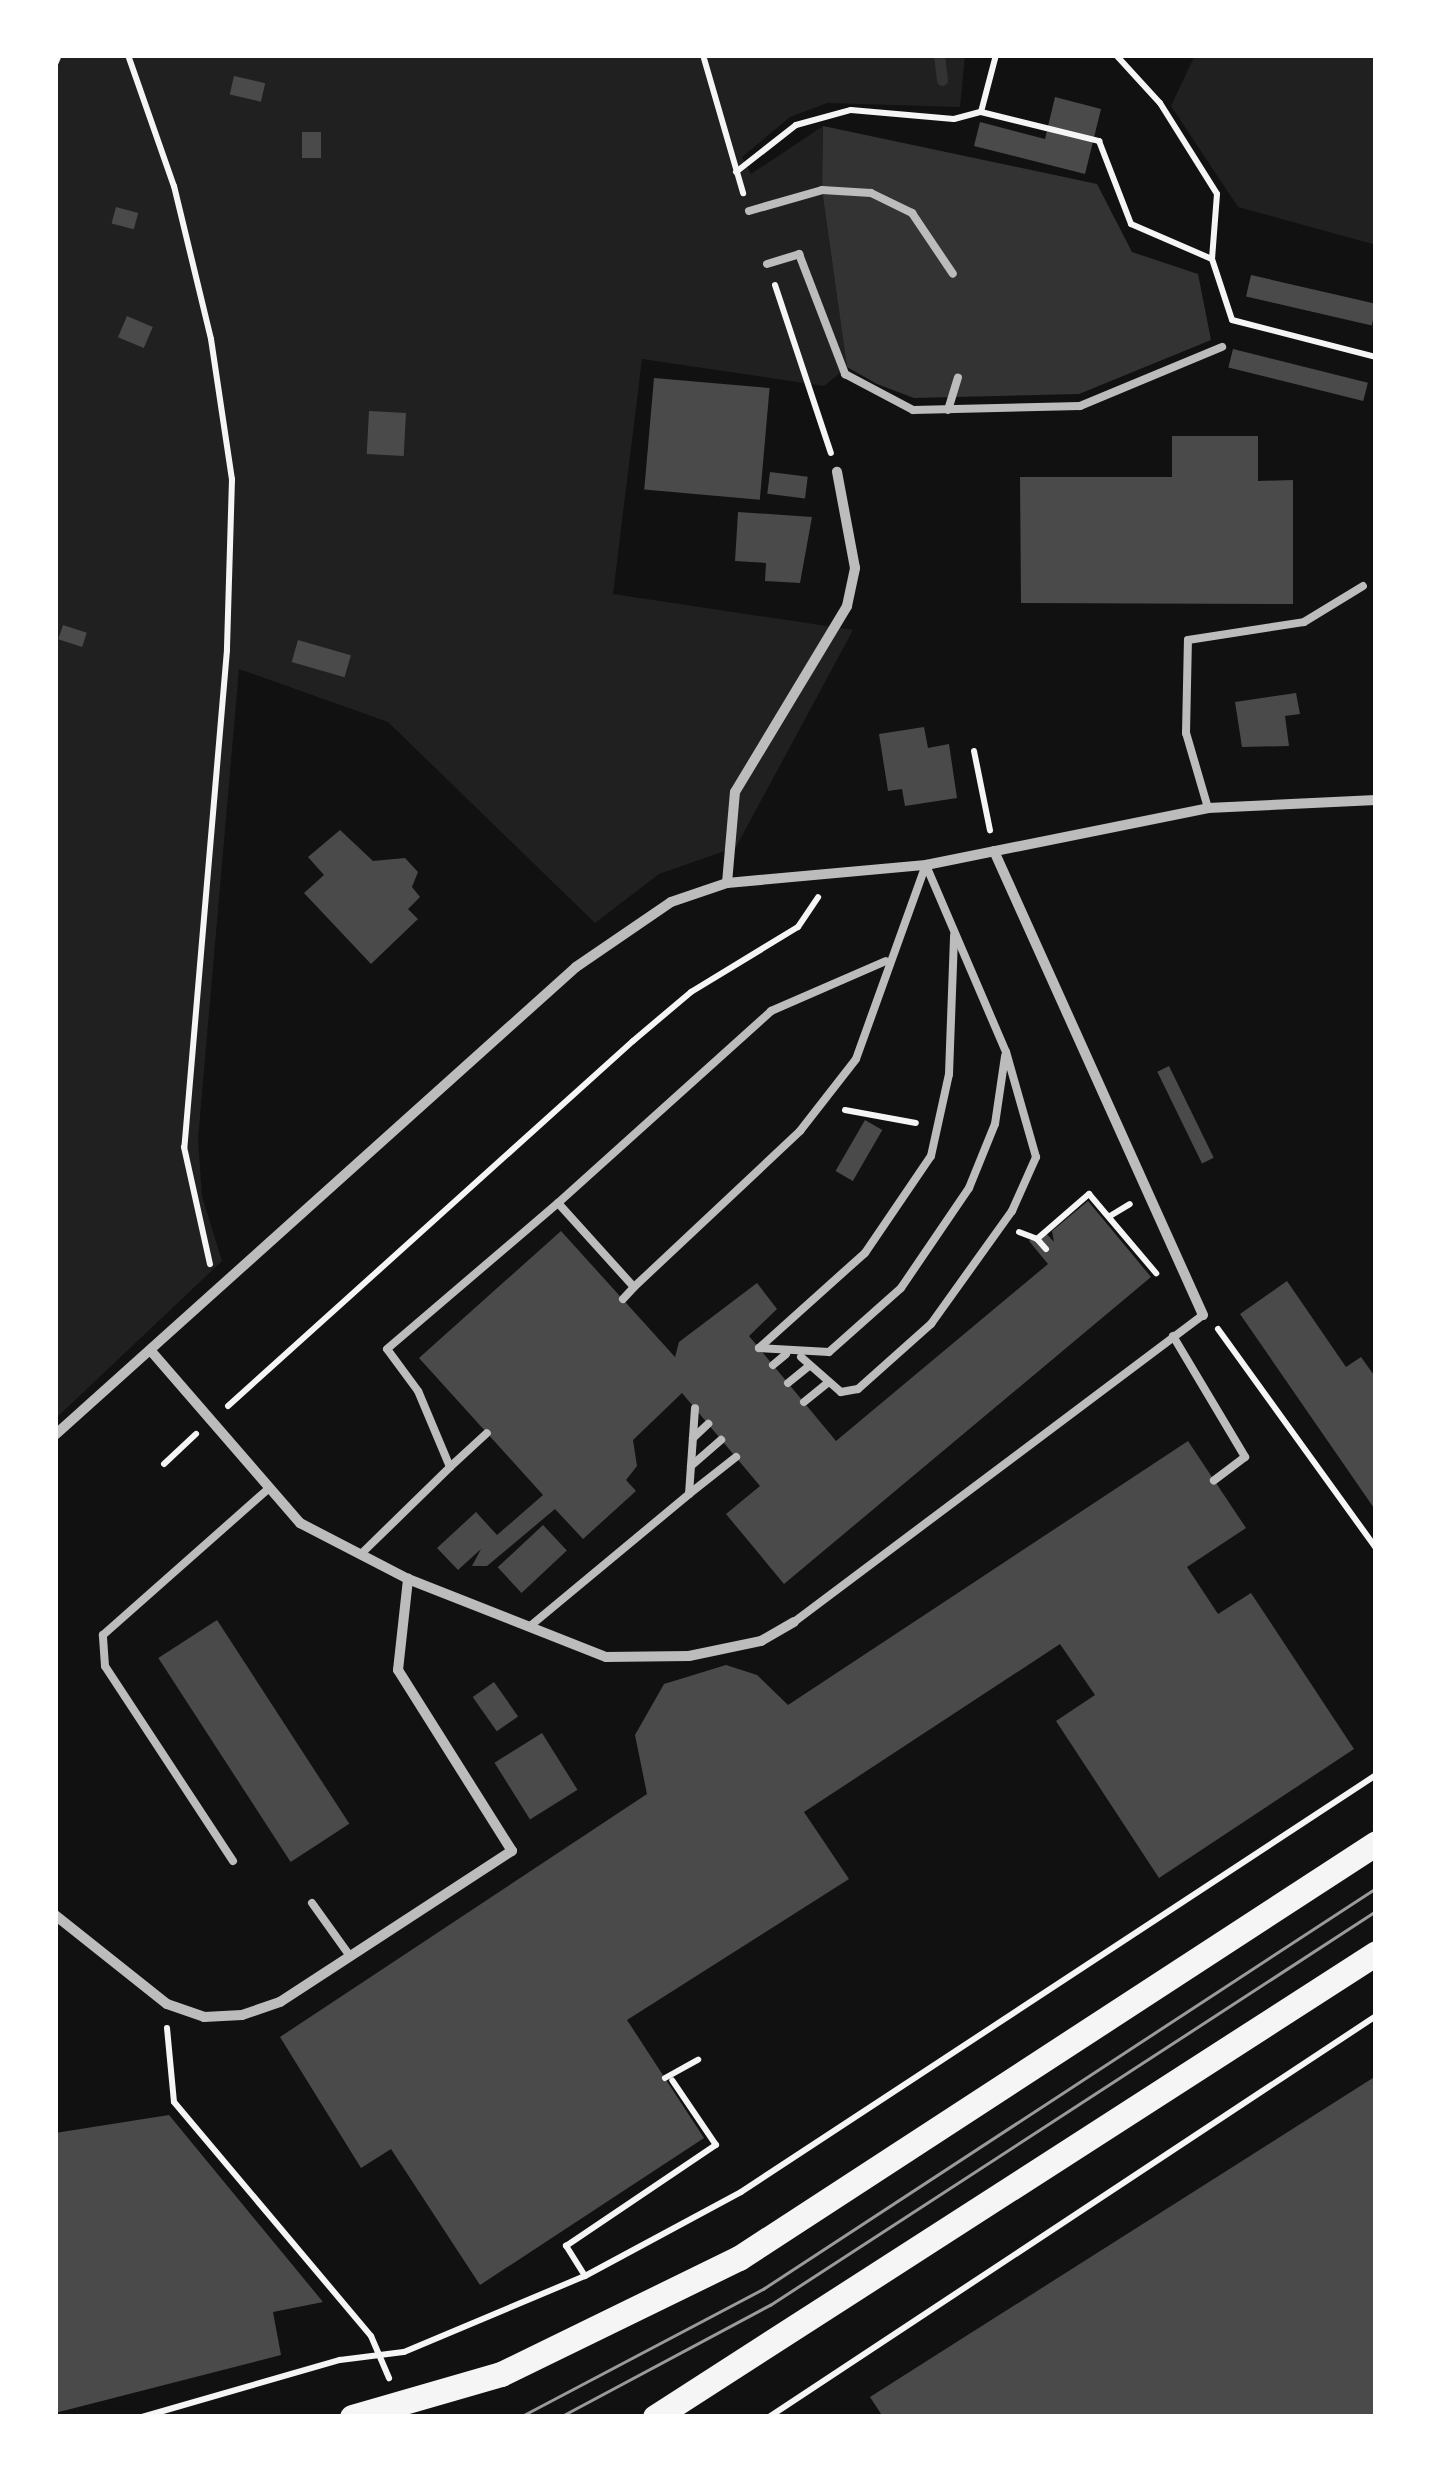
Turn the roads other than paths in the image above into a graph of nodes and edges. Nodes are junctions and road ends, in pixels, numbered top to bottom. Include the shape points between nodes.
1 (749, 211) dead end
2 (767, 264) dead end
3 (952, 274) dead end
4 (1222, 347) dead end
5 (958, 378) dead end
6 (948, 410) junction
7 (837, 472) dead end
8 (1363, 586) dead end
9 (1376, 800) edge
10 (1208, 808) junction
11 (994, 851) junction
12 (926, 865) junction
13 (727, 883) junction
14 (954, 930) junction
15 (886, 961) junction
16 (1006, 1052) junction
17 (558, 1203) junction
18 (634, 1287) junction
19 (622, 1299) dead end
20 (1203, 1314) joint
21 (1173, 1336) junction
22 (151, 1352) junction
23 (786, 1354) junction
24 (801, 1357) junction
25 (773, 1365) dead end
26 (810, 1365) junction
27 (829, 1382) junction
28 (788, 1383) dead end
29 (804, 1402) dead end
30 (695, 1408) dead end
31 (708, 1424) dead end
32 (488, 1434) dead end
33 (55, 1435) edge
34 (693, 1438) junction
35 (722, 1440) dead end
36 (736, 1457) dead end
37 (691, 1466) junction
38 (450, 1467) junction
39 (1214, 1480) dead end
40 (268, 1490) junction
41 (689, 1494) junction
42 (361, 1554) junction
43 (408, 1579) junction
44 (794, 1622) joint
45 (529, 1626) junction
46 (1376, 1844) edge
47 (233, 1861) dead end
48 (312, 1903) dead end
49 (55, 1915) edge
50 (1376, 1954) edge
51 (350, 1956) junction
52 (352, 2417) edge
53 (655, 2417) edge

1 - 3 lane via 822,190 871,193 912,213
2 - 6 lane via 800,254 845,374 913,410
4 - 6 lane via 1080,406
5 - 6 lane
7 - 13 street via 855,568 847,606 735,792
8 - 10 lane via 1304,622 1188,640 1186,733
9 - 10 street
10 - 11 street
11 - 12 street
11 - 20 street
12 - 13 street
12 - 14 lane
12 - 15 lane
13 - 22 street via 671,902 576,968
14 - 16 lane
14 - 23 lane via 942,1126 865,1253 759,1348
15 - 17 lane via 771,1010
15 - 18 lane via 856,1060 819,1106
16 - 24 lane via 995,1124 939,1238 901,1288 829,1352
16 - 27 lane via 1036,1157 1012,1211 932,1324 858,1389 841,1392
17 - 18 lane
17 - 38 lane via 387,1348 418,1391
18 - 19 lane
20 - 21 lane
21 - 39 lane via 1245,1456
21 - 44 lane
22 - 33 street
22 - 40 street
23 - 24 lane
23 - 25 lane
24 - 26 lane
26 - 27 lane
26 - 28 lane
27 - 29 lane
30 - 34 lane
31 - 34 lane
32 - 38 lane
34 - 37 lane
35 - 37 lane
36 - 41 lane
37 - 41 lane
38 - 42 lane
40 - 42 street via 300,1523
40 - 47 lane via 103,1635 105,1666
41 - 45 lane
42 - 43 street
43 - 45 street
43 - 51 street via 398,1670 512,1851
44 - 45 street via 761,1641 689,1656 606,1657
46 - 52 main road via 739,2258 501,2374
48 - 51 lane
49 - 51 street via 167,2004 204,2018 242,2015
50 - 53 main road

